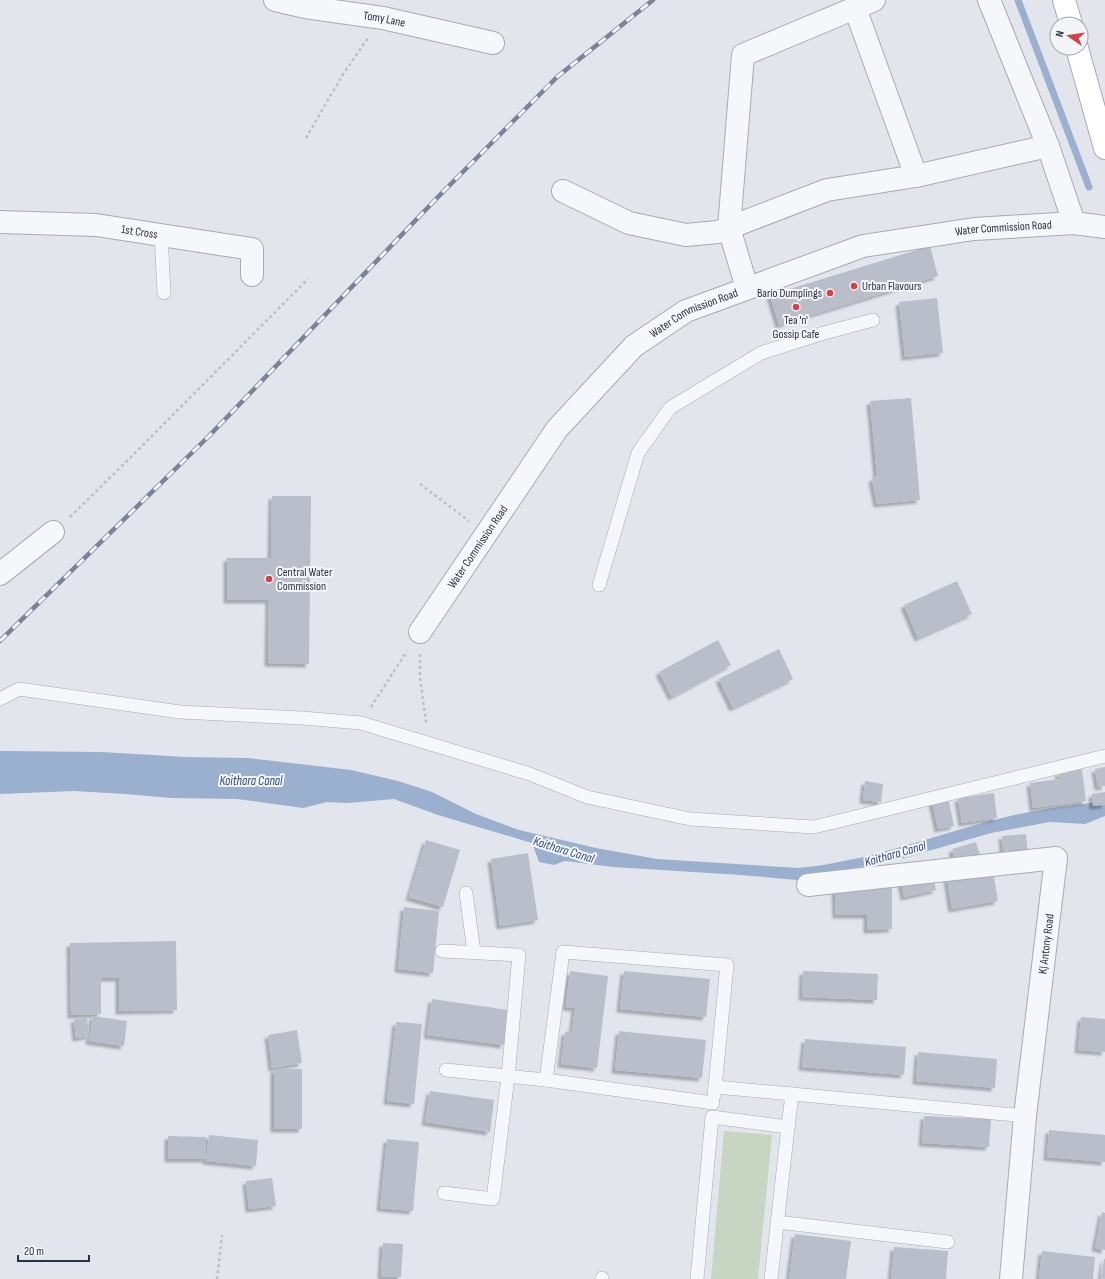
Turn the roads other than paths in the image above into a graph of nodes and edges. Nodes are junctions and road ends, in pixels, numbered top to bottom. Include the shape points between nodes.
1 (275, 0) edge
2 (989, 0) edge
3 (1064, 0) edge
4 (864, 4) edge
5 (1069, 16) edge
6 (493, 43) dead end
7 (1079, 56) edge
8 (1048, 146) junction
9 (1105, 148) edge
10 (916, 176) junction
11 (563, 191) dead end
12 (0, 222) edge
13 (1074, 222) junction
14 (1105, 227) edge
15 (729, 228) junction
16 (161, 234) junction
17 (252, 275) dead end
18 (747, 288) junction
19 (164, 293) dead end
20 (873, 320) dead end
21 (53, 532) road end
22 (0, 574) edge
23 (599, 585) dead end
24 (420, 632) road end
25 (0, 700) edge
26 (1105, 756) edge
27 (808, 885) dead end
28 (466, 893) dead end
29 (442, 951) dead end
30 (474, 952) junction
31 (446, 1070) dead end
32 (508, 1077) junction
33 (546, 1080) junction
34 (714, 1087) junction
35 (792, 1094) junction
36 (713, 1103) junction
37 (1025, 1116) junction
38 (712, 1117) junction
39 (788, 1127) junction
40 (444, 1193) dead end
41 (778, 1222) junction
42 (948, 1242) dead end
43 (697, 1279) edge
44 (771, 1279) edge
45 (1010, 1279) edge

1 - 6 street, Tomy Lane via 383,18
2 - 8 street
3 - 5 street
4 - 10 street
4 - 15 street via 742,55
7 - 9 street
8 - 10 street
8 - 13 street
10 - 15 street via 827,190
11 - 15 street via 629,223 686,234 718,232
12 - 16 street, 1st Cross via 96,225
13 - 14 street, Water Commission Road
13 - 18 street, Water Commission Road via 974,229 863,246
15 - 18 street
16 - 17 street, 1st Cross via 252,249
16 - 19 lane
18 - 24 street, Water Commission Road via 686,311 634,346 557,429
20 - 23 lane via 761,353 670,408 638,453
21 - 22 street
25 - 26 lane via 19,689 180,712 361,723 530,774 594,799 690,819 814,827
27 - 37 street, KJ Antony Road via 1056,858
28 - 30 lane
29 - 30 lane
30 - 32 lane via 519,955
31 - 32 lane
32 - 33 lane
32 - 40 lane via 493,1199
33 - 34 lane via 563,952 727,964
33 - 36 lane
34 - 35 lane
34 - 36 lane
35 - 37 lane
35 - 39 lane
36 - 38 lane
37 - 45 street, KJ Antony Road
38 - 39 lane
38 - 43 lane
39 - 41 lane
41 - 42 lane
41 - 44 lane

